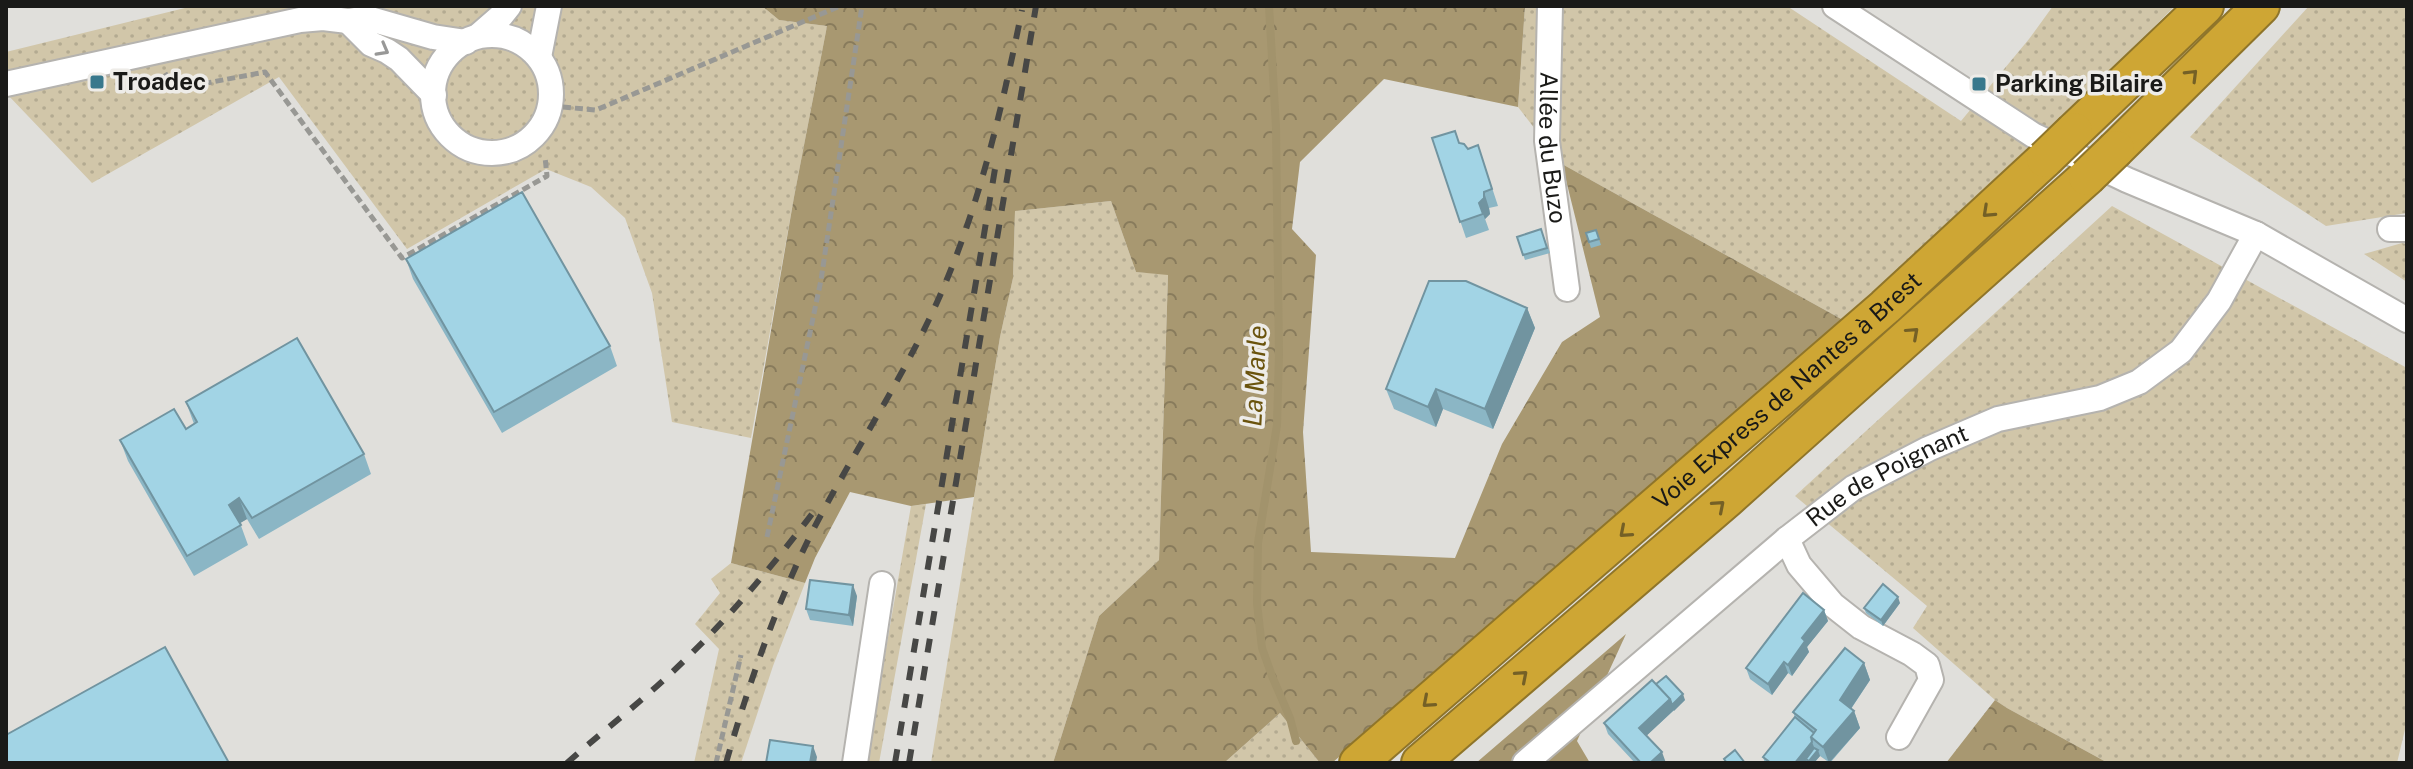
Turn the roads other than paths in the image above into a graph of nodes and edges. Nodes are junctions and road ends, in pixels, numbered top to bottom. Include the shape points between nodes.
1 (509, 6) edge
2 (549, 6) edge
3 (1550, 6) edge
4 (1835, 6) edge
5 (2205, 6) edge
6 (2261, 6) edge
7 (348, 21) junction
8 (472, 39) junction
9 (539, 57) junction
10 (6, 84) edge
11 (434, 95) junction
12 (2256, 234) junction
13 (1567, 289) dead end
14 (2407, 320) edge
15 (1787, 539) junction
16 (882, 584) dead end
17 (1899, 737) dead end
18 (855, 763) edge
19 (1358, 763) edge
20 (1420, 763) edge
21 (1525, 763) edge

1 - 8 street
2 - 9 street
3 - 13 street, Allée du Buzo via 1547,141
4 - 12 street via 2033,135
5 -> 19 highway, Voie Express de Nantes à Brest, bridge via 1885,307
20 -> 6 highway, Voie Express de Nantes à Brest, bridge via 1728,498 2087,177
7 - 8 street via 367,18 433,37
7 - 10 street via 300,20
7 -> 11 street via 371,44 399,59
8 - 9 street via 512,38
8 - 11 street via 441,64
9 - 11 street via 550,81 551,106 541,129 522,146 499,153 475,152 453,139 440,123
12 - 14 street
12 - 15 street, Rue de Poignant via 2219,301 2181,351 2139,382 2100,398 1998,419 1928,449 1853,488
15 - 17 street via 1799,565 1833,605 1927,665 1931,680
15 - 21 street, Rue de Poignant
16 - 18 street

